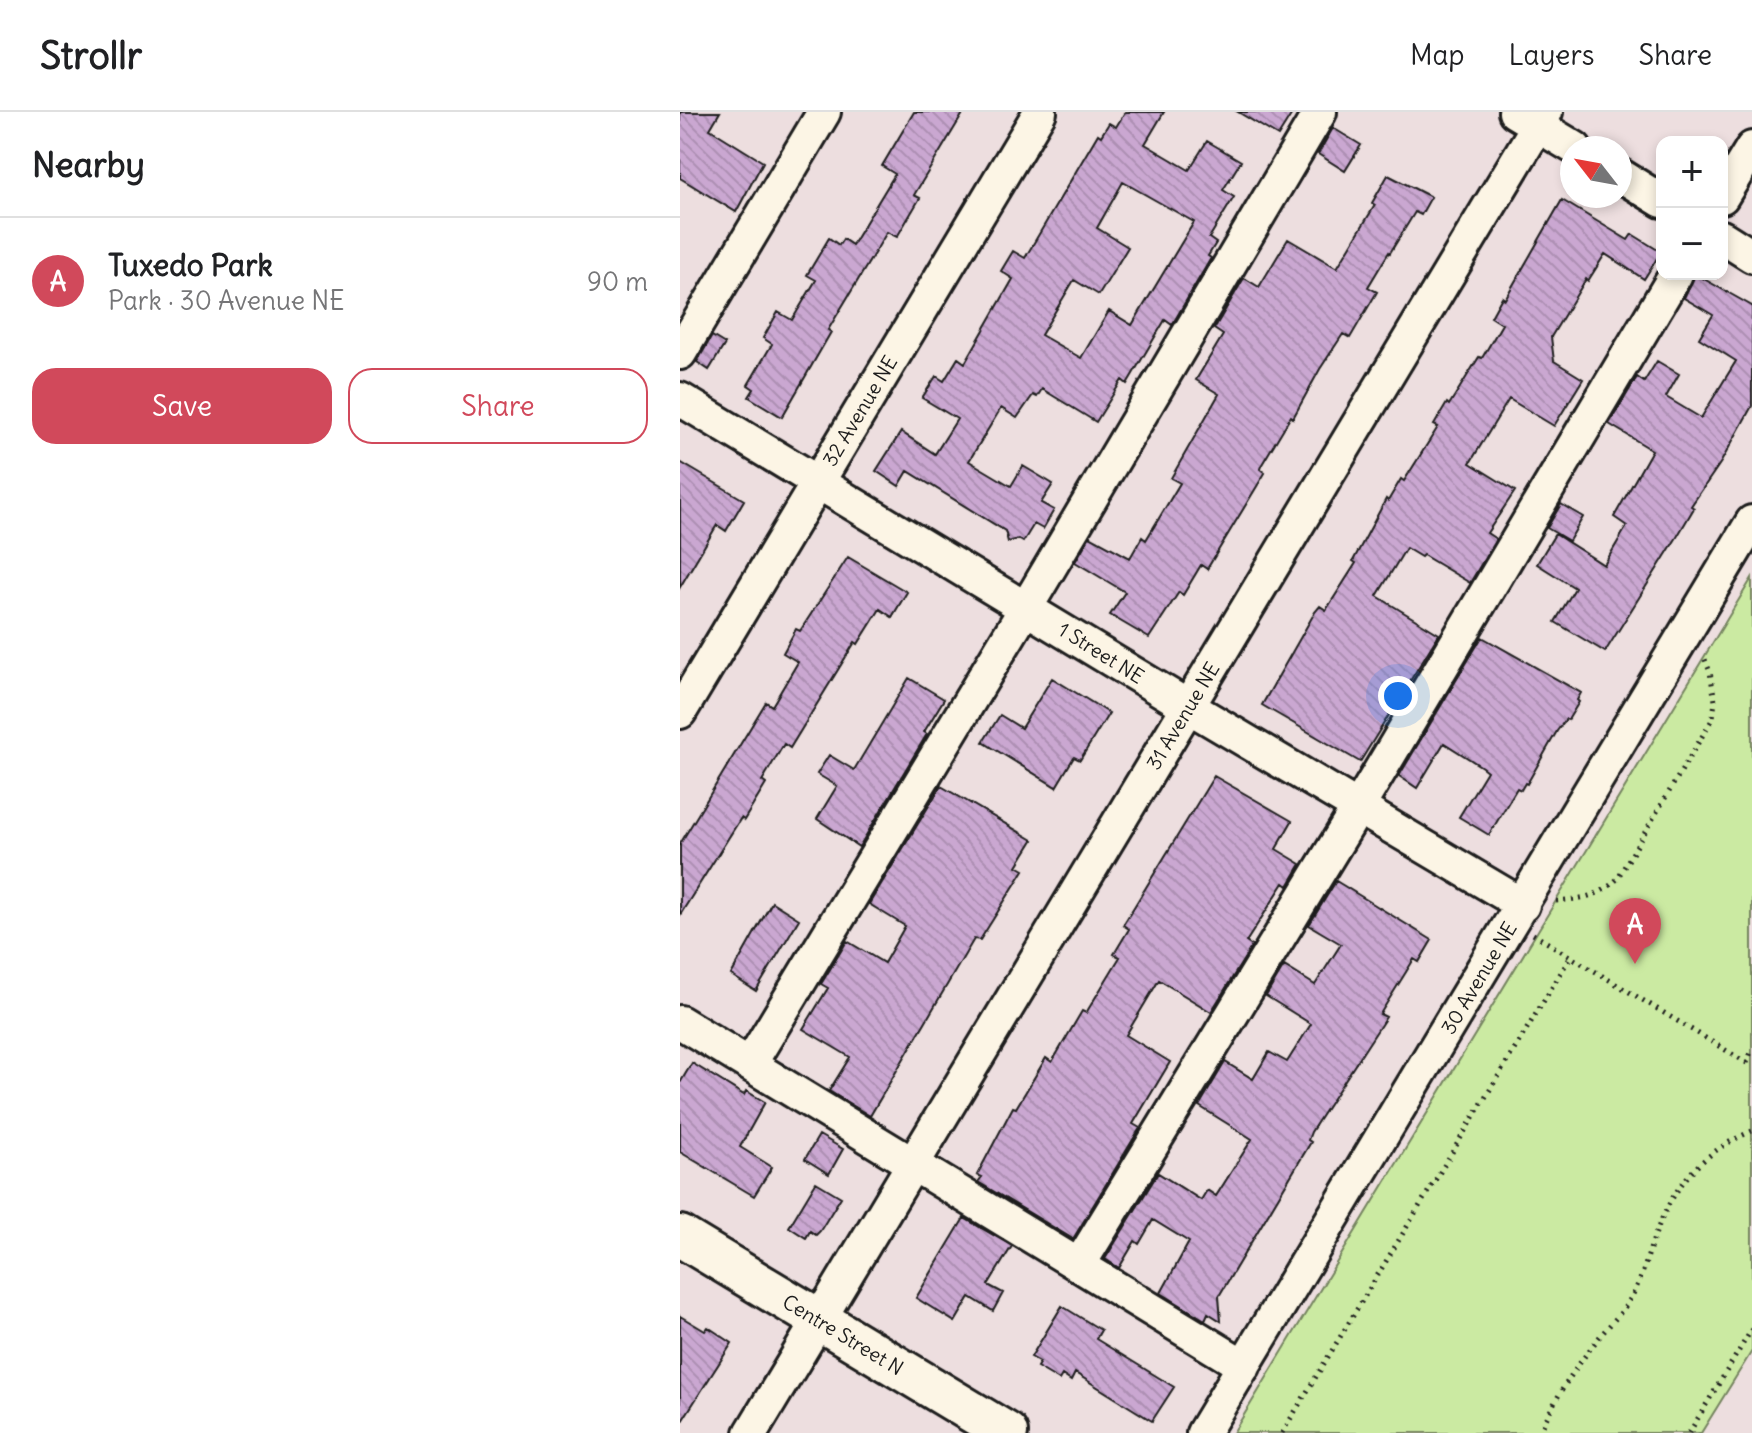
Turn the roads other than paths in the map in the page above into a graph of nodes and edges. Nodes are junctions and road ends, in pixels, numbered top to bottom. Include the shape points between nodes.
1 (824, 112) edge
2 (1040, 112) edge
3 (1320, 112) edge
4 (1533, 117) edge
5 (1560, 137) edge
6 (1752, 148) edge
7 (1632, 182) edge
8 (1728, 187) edge
9 (1656, 197) edge
10 (1728, 241) edge
11 (1752, 256) edge
12 (1672, 280) edge
13 (680, 353) edge
14 (680, 399) edge
15 (818, 481) junction
16 (1752, 522) edge
17 (1026, 607) junction
18 (1189, 707) junction
19 (680, 712) edge
20 (1359, 807) junction
21 (1528, 919) junction
22 (680, 1022) edge
23 (750, 1064) junction
24 (912, 1162) junction
25 (680, 1236) edge
26 (1079, 1265) junction
27 (819, 1320) junction
28 (1244, 1366) junction
29 (751, 1433) edge
30 (1007, 1433) edge
31 (1203, 1433) edge

1 - 13 street
2 - 15 street, 32 Avenue NE
3 - 17 street
4 - 5 street
4 - 18 street, 31 Avenue NE
6 - 8 street
7 - 9 street
10 - 11 street
12 - 20 street
14 - 15 street, 1 Street NE
15 - 17 street, 1 Street NE
15 - 19 street, 32 Avenue NE
16 - 21 street, 30 Avenue NE
17 - 18 street, 1 Street NE
17 - 23 street
18 - 20 street, 1 Street NE
18 - 24 street, 31 Avenue NE
20 - 21 street, 1 Street NE
20 - 26 street
21 - 28 street, 30 Avenue NE
22 - 23 street
23 - 24 street
24 - 26 street
24 - 27 street, 31 Avenue NE
25 - 27 main road, Centre Street N
26 - 28 street
27 - 29 street, 31 Avenue NE
27 - 30 main road, Centre Street N
28 - 31 street, 30 Avenue NE

